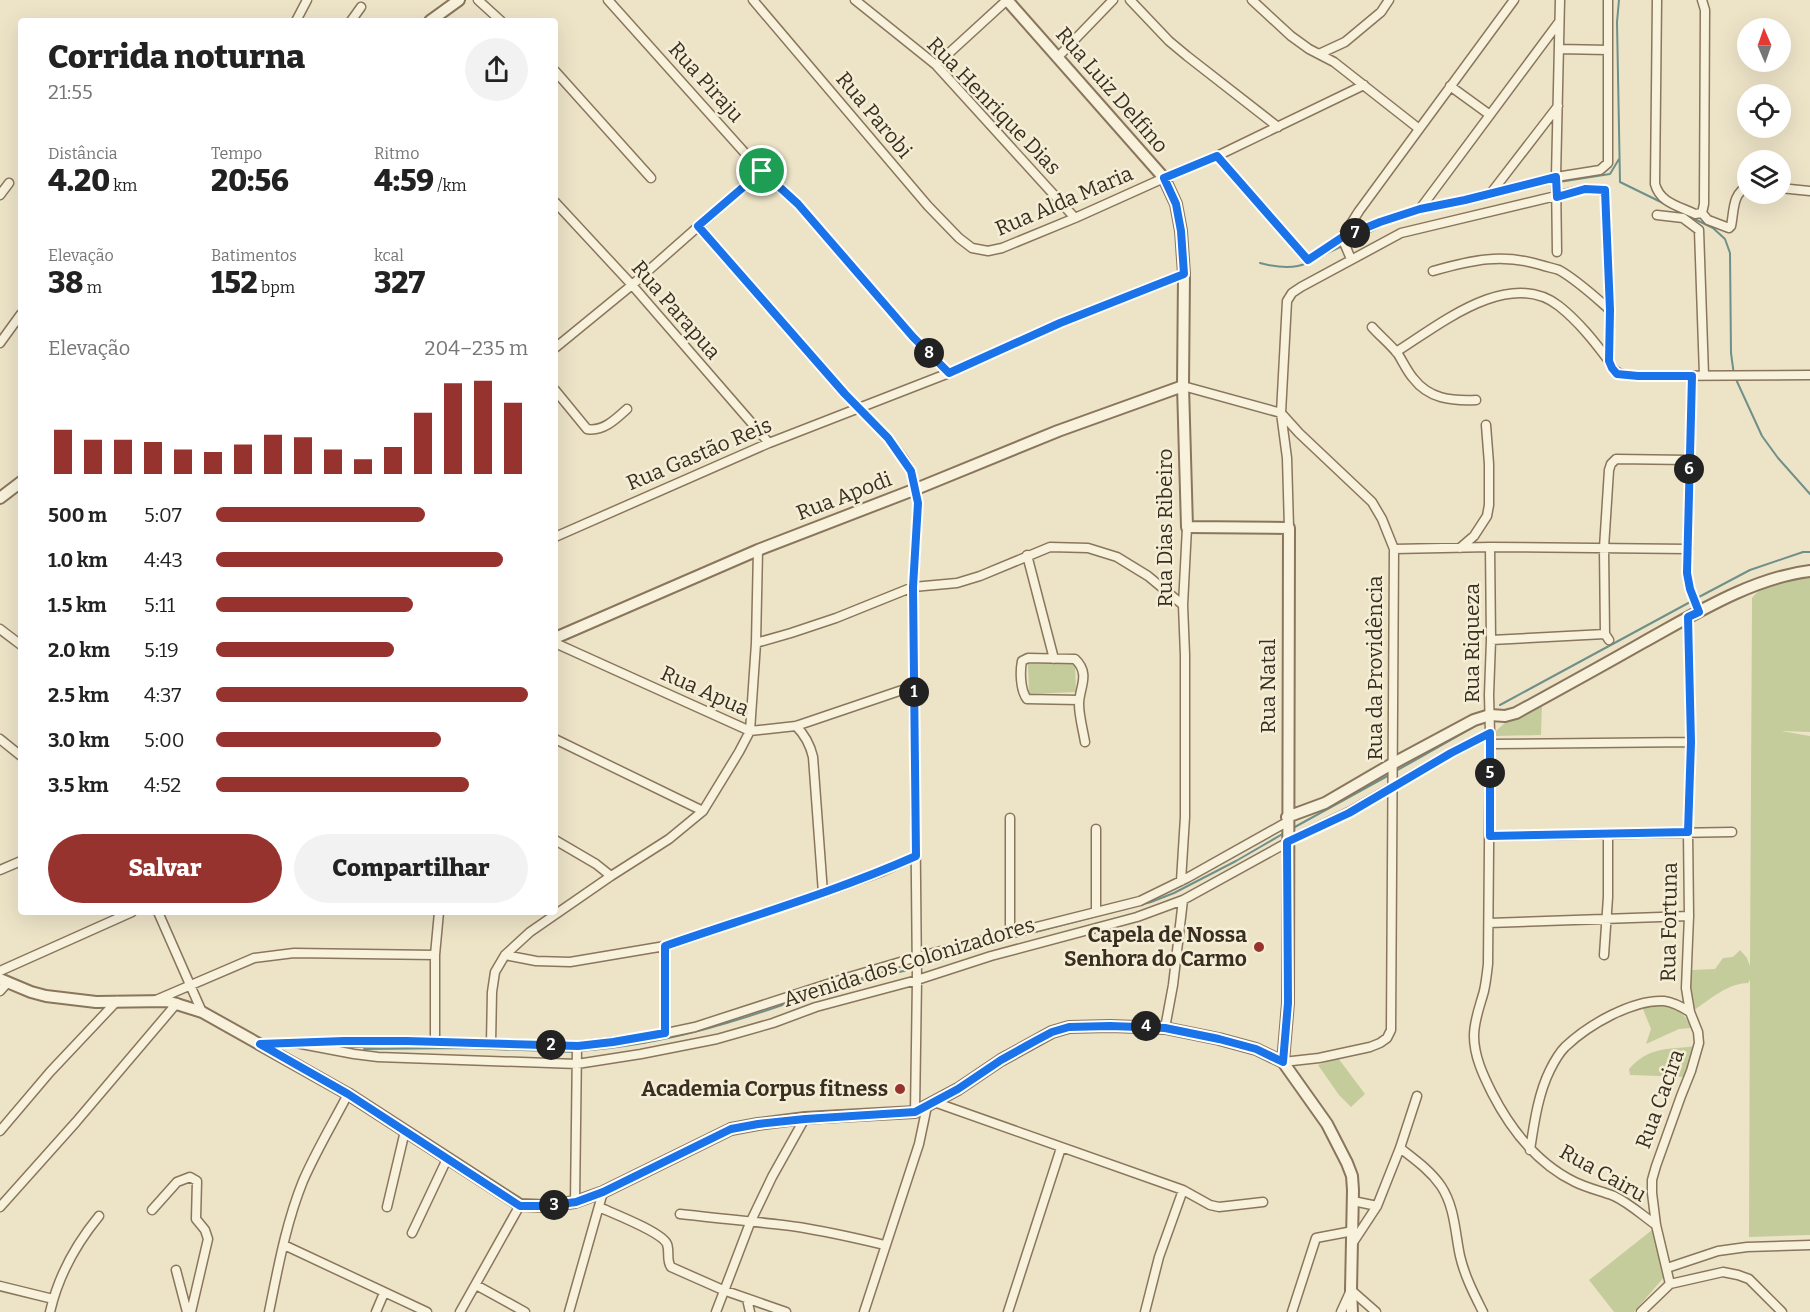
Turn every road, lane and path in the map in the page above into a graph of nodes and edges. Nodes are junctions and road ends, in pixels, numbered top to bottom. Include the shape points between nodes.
1 (307, 0) edge
2 (459, 0) edge
3 (478, 0) edge
4 (608, 0) edge
5 (753, 0) edge
6 (855, 0) edge
7 (1007, 0) edge
8 (1113, 0) edge
9 (1130, 0) edge
10 (1252, 0) edge
11 (1389, 0) edge
12 (1514, 0) edge
13 (1560, 0) edge
14 (1608, 0) edge
15 (1657, 0) edge
16 (1702, 0) edge
17 (361, 7) dead end
18 (298, 18) edge
19 (353, 18) edge
20 (434, 18) edge
21 (498, 18) edge
22 (1560, 22) junction
23 (1559, 49) junction
24 (1608, 51) junction
25 (1319, 54) junction
26 (1057, 58) junction
27 (936, 65) junction
28 (558, 74) edge
29 (1365, 85) junction
30 (1450, 86) junction
31 (1559, 106) junction
32 (1490, 115) junction
33 (1278, 127) junction
34 (1418, 128) junction
35 (1217, 156) junction
36 (762, 171) junction
37 (651, 178) dead end
38 (1164, 178) junction
39 (1556, 178) junction
40 (9, 183) dead end
41 (1791, 189) edge
42 (1810, 191) edge
43 (1491, 194) junction
44 (0, 195) edge
45 (1557, 195) junction
46 (1737, 195) edge
47 (558, 205) edge
48 (1420, 209) junction
49 (1702, 213) junction
50 (1657, 215) dead end
51 (1075, 219) junction
52 (698, 226) junction
53 (1342, 241) junction
54 (972, 248) joint
55 (1557, 252) dead end
56 (1350, 257) junction
57 (1433, 271) dead end
58 (1184, 274) junction
59 (632, 285) junction
60 (1610, 310) junction
61 (18, 318) edge
62 (1372, 327) dead end
63 (0, 343) edge
64 (558, 346) edge
65 (1396, 352) junction
66 (1609, 361) junction
67 (949, 373) junction
68 (1704, 375) junction
69 (1810, 375) edge
70 (1692, 376) junction
71 (1183, 386) junction
72 (558, 394) edge
73 (1476, 400) dead end
74 (860, 408) junction
75 (627, 409) dead end
76 (1281, 413) junction
77 (1486, 425) dead end
78 (769, 443) junction
79 (1689, 460) junction
80 (18, 484) edge
81 (916, 489) junction
82 (0, 498) edge
83 (1187, 527) junction
84 (1289, 528) junction
85 (558, 535) edge
86 (1490, 547) junction
87 (1459, 548) junction
88 (1604, 548) junction
89 (1394, 549) junction
90 (1688, 549) junction
91 (758, 550) junction
92 (1028, 555) junction
93 (1810, 571) edge
94 (913, 587) junction
95 (1183, 604) junction
96 (1696, 604) junction
97 (1688, 617) junction
98 (0, 628) edge
99 (558, 637) edge
100 (1491, 640) junction
101 (18, 643) edge
102 (756, 643) junction
103 (558, 644) edge
104 (1054, 659) junction
105 (914, 686) junction
106 (1079, 700) junction
107 (1490, 715) junction
108 (796, 726) junction
109 (750, 731) junction
110 (1490, 733) junction
111 (0, 739) edge
112 (558, 740) edge
113 (1085, 742) dead end
114 (1691, 742) junction
115 (1490, 744) junction
116 (18, 754) edge
117 (1392, 767) junction
118 (1392, 785) junction
119 (703, 812) junction
120 (1010, 818) dead end
121 (1287, 821) junction
122 (1096, 829) dead end
123 (1688, 832) junction
124 (1732, 832) dead end
125 (1608, 834) junction
126 (1490, 836) junction
127 (1287, 840) junction
128 (558, 842) edge
129 (916, 856) junction
130 (18, 862) edge
131 (0, 870) edge
132 (611, 876) junction
133 (1181, 881) junction
134 (823, 893) junction
135 (1183, 900) junction
136 (1096, 912) junction
137 (558, 913) edge
138 (125, 915) edge
139 (159, 915) edge
140 (440, 915) edge
141 (555, 915) edge
142 (1689, 916) junction
143 (1607, 920) junction
144 (1489, 923) junction
145 (1010, 934) junction
146 (665, 946) junction
147 (435, 955) junction
148 (505, 955) junction
149 (1604, 955) dead end
150 (917, 960) junction
151 (0, 970) edge
152 (917, 978) junction
153 (4, 981) edge
154 (191, 985) junction
155 (1484, 990) joint
156 (0, 991) edge
157 (154, 1000) junction
158 (117, 1001) junction
159 (177, 1003) junction
160 (202, 1012) junction
161 (1690, 1012) junction
162 (1165, 1028) junction
163 (665, 1033) junction
164 (435, 1042) junction
165 (296, 1043) junction
166 (491, 1043) junction
167 (260, 1044) junction
168 (472, 1045) junction
169 (577, 1048) junction
170 (471, 1059) junction
171 (577, 1062) junction
172 (1283, 1062) junction
173 (348, 1094) junction
174 (1417, 1096) dead end
175 (931, 1104) junction
176 (915, 1112) junction
177 (805, 1119) junction
178 (0, 1131) edge
179 (405, 1131) junction
180 (1061, 1148) junction
181 (1400, 1148) junction
182 (1530, 1150) junction
183 (447, 1159) junction
184 (1183, 1190) junction
185 (603, 1192) junction
186 (1353, 1201) junction
187 (576, 1202) junction
188 (1263, 1202) dead end
189 (520, 1206) junction
190 (1377, 1206) junction
191 (0, 1207) edge
192 (387, 1207) dead end
193 (599, 1207) junction
194 (152, 1210) dead end
195 (680, 1214) dead end
196 (99, 1216) dead end
197 (750, 1223) junction
198 (1656, 1225) junction
199 (1353, 1231) junction
200 (412, 1233) dead end
201 (1352, 1244) junction
202 (284, 1245) junction
203 (885, 1245) junction
204 (1810, 1245) edge
205 (1667, 1268) junction
206 (176, 1270) dead end
207 (1670, 1284) junction
208 (476, 1285) junction
209 (0, 1286) edge
210 (723, 1290) junction
211 (1351, 1290) junction
212 (384, 1293) junction
213 (53, 1299) junction
214 (747, 1299) junction
215 (50, 1312) edge
216 (189, 1312) edge
217 (269, 1312) edge
218 (376, 1312) edge
219 (427, 1312) edge
220 (460, 1312) edge
221 (525, 1312) edge
222 (569, 1312) edge
223 (716, 1312) edge
224 (750, 1312) edge
225 (786, 1312) edge
226 (864, 1312) edge
227 (1008, 1312) edge
228 (1145, 1312) edge
229 (1292, 1312) edge
230 (1341, 1312) edge
231 (1352, 1312) edge
232 (1376, 1312) edge
233 (1483, 1312) edge
234 (1641, 1312) edge
235 (1782, 1312) edge

1 - 18 street
2 - 20 street
3 - 21 street
4 - 36 street, Rua Piraju
5 - 54 street, Rua Parobi via 928,206
6 - 27 street, Rua Henrique Dias
7 - 26 street, Rua Luiz Delfino
7 - 27 street
8 - 26 street
9 - 33 street via 1178,49
10 - 25 street via 1308,50
11 - 25 street via 1381,12 1345,42
12 - 30 street
13 - 22 street
14 - 24 street
15 - 49 street via 1655,184 1662,199 1695,214
16 - 49 street
17 - 19 street
22 - 23 street
22 - 32 street
23 - 24 street
23 - 31 street
24 - 39 street via 1608,164
25 - 29 street
26 - 38 street, Rua Luiz Delfino
27 - 51 street, Rua Henrique Dias
28 - 37 street
29 - 33 street, Rua Alda Maria
29 - 34 street
30 - 32 street
30 - 34 street
31 - 39 street
31 - 43 street
32 - 48 street
33 - 35 street, Rua Alda Maria
34 - 53 street via 1365,201
35 - 38 street, Rua Alda Maria
35 - 53 street via 1308,260
36 - 52 street
36 - 67 street, Rua Piraju via 798,204
38 - 51 street, Rua Alda Maria
38 - 58 street, Rua Dias Ribeiro via 1176,204
39 - 43 street
39 - 45 street
40 - 44 street
41 - 42 street
43 - 48 street
45 - 55 street
45 - 56 street via 1417,228
45 - 60 street via 1585,189 1605,190
46 - 49 street via 1729,228 1708,220
47 - 59 street, Rua Parapua
48 - 53 street via 1380,222
50 - 68 street via 1683,218 1699,230
51 - 54 street, Rua Alda Maria via 1002,248
52 - 59 street
52 - 74 street
53 - 56 street
56 - 76 street, Rua Natal via 1292,293 1287,301
57 - 60 street via 1478,259 1527,260 1558,270
58 - 67 street, Rua Gastão Reis
58 - 71 street, Rua Dias Ribeiro
59 - 64 street
59 - 78 street, Rua Parapua
60 - 66 street
61 - 63 street
62 - 65 street
65 - 66 street via 1480,302 1511,293 1539,295 1558,305 1587,332
65 - 73 street via 1422,389 1454,401
66 - 70 street via 1617,374
67 - 74 street, Rua Gastão Reis
68 - 69 street
68 - 70 street
70 - 79 street
71 - 76 street
71 - 81 street, Rua Apodi via 1058,430
71 - 83 street, Rua Dias Ribeiro
72 - 75 street via 587,429 602,428
74 - 78 street, Rua Gastão Reis
74 - 81 street via 903,458
76 - 84 street, Rua Natal
76 - 89 street, Rua da Providência via 1372,502
77 - 87 street via 1487,516 1474,536
78 - 85 street, Rua Gastão Reis
79 - 88 street via 1616,459 1611,464
79 - 90 street
80 - 82 street
81 - 91 street, Rua Apodi
81 - 94 street
83 - 84 street
83 - 95 street, Rua Dias Ribeiro
84 - 121 street, Rua Natal
86 - 87 street
86 - 88 street
86 - 100 street, Rua Riqueza
87 - 89 street
88 - 90 street
88 - 100 street via 1607,637
89 - 117 street, Rua da Providência
90 - 96 street via 1687,573
91 - 99 street, Rua Apodi
91 - 102 street
92 - 94 street via 957,583
92 - 95 street via 1061,546 1102,551 1148,576
92 - 104 street
93 - 96 street, Avenida dos Colonizadores via 1762,581
94 - 102 street via 836,618
94 - 105 street
95 - 133 street, Rua Dias Ribeiro via 1185,817
96 - 97 street, Avenida dos Colonizadores
97 - 107 street, Avenida dos Colonizadores via 1516,713
97 - 114 street, Rua Fortuna
98 - 101 street
100 - 107 street, Rua Riqueza
102 - 109 street
103 - 109 street, Rua Apua
104 - 106 street via 1079,663 1083,682
104 - 106 street via 1022,661 1025,697
105 - 108 street, Rua Apua
105 - 129 street
106 - 113 street
107 - 110 street, Rua Riqueza
107 - 117 street, Avenida dos Colonizadores via 1474,720
108 - 109 street, Rua Apua
108 - 134 street via 810,744 813,756
109 - 119 street
110 - 115 street, Rua Riqueza
110 - 118 street, Avenida dos Colonizadores
111 - 116 street
112 - 119 street
114 - 115 street
114 - 123 street, Rua Fortuna
115 - 126 street, Rua Riqueza
117 - 118 street, Rua da Providência
117 - 121 street, Avenida dos Colonizadores
118 - 127 street, Avenida dos Colonizadores via 1349,813
118 - 172 street, Rua da Providência via 1391,1030 1387,1038 1370,1047
119 - 132 street
120 - 145 street
121 - 127 street, Rua Natal
121 - 133 street, Avenida dos Colonizadores
122 - 136 street
123 - 124 street
123 - 125 street
123 - 142 street, Rua Fortuna
125 - 126 street
125 - 143 street
126 - 144 street, Rua Riqueza
127 - 135 street, Avenida dos Colonizadores
127 - 172 street, Rua Natal via 1288,1003
128 - 132 street
129 - 134 street
129 - 150 street
130 - 131 street
132 - 137 street
133 - 136 street, Avenida dos Colonizadores via 1140,901
134 - 146 street
135 - 152 street, Avenida dos Colonizadores via 1137,917
135 - 162 street
136 - 145 street, Avenida dos Colonizadores
138 - 151 street
139 - 154 street
140 - 147 street
141 - 148 street
142 - 143 street
142 - 161 street, Rua Fortuna via 1686,989
143 - 144 street
143 - 149 street
144 - 155 street, Rua Riqueza
145 - 150 street, Avenida dos Colonizadores
146 - 148 street via 570,962
146 - 163 street
147 - 154 street via 270,955
147 - 164 street
148 - 166 street via 495,972
150 - 152 street
150 - 163 street, Avenida dos Colonizadores via 846,978 714,1022
152 - 171 street, Avenida dos Colonizadores via 717,1039
152 - 176 street
153 - 156 street
153 - 158 street via 46,996
154 - 157 street
154 - 160 street
155 - 182 street, Rua Cairu via 1475,1022 1476,1053 1496,1101
157 - 158 street
157 - 159 street
158 - 178 street
159 - 160 street
159 - 191 street
160 - 167 street
161 - 182 street via 1667,1002 1639,1004 1594,1025 1564,1048 1550,1070 1542,1094
161 - 198 street, Rua Cacira via 1699,1043 1652,1180
162 - 172 street via 1256,1049
162 - 175 street via 1085,1026 1052,1032
163 - 169 street, Avenida dos Colonizadores
164 - 165 street, Avenida dos Colonizadores
164 - 168 street, Avenida dos Colonizadores
165 - 167 street, Avenida dos Colonizadores
165 - 170 street, Avenida dos Colonizadores via 378,1057
166 - 168 street, Avenida dos Colonizadores
166 - 169 street, Avenida dos Colonizadores
167 - 173 street
168 - 170 street
169 - 171 street
170 - 171 street, Avenida dos Colonizadores
171 - 187 street
172 - 186 street via 1327,1124 1347,1163
173 - 179 street
173 - 202 street via 304,1180
174 - 181 street
175 - 176 street
175 - 180 street
175 - 203 street
176 - 177 street
177 - 185 street via 731,1129
177 - 197 street
179 - 183 street
179 - 192 street
180 - 184 street
180 - 227 street
181 - 190 street
181 - 233 street via 1433,1175 1442,1188 1453,1214 1468,1283
182 - 198 street, Rua Cairu via 1554,1170 1617,1198
183 - 189 street
183 - 200 street
184 - 188 street via 1219,1207
184 - 228 street
185 - 187 street
185 - 193 street
186 - 190 street
186 - 199 street
187 - 189 street
189 - 208 street
190 - 201 street
193 - 210 street via 664,1240 671,1267
193 - 222 street
194 - 216 street via 177,1182 190,1177 197,1186 196,1219 208,1239
195 - 197 street
196 - 213 street via 78,1245
197 - 203 street via 809,1229
197 - 210 street
198 - 205 street, Rua Cacira
199 - 201 street
199 - 229 street via 1316,1238
201 - 211 street
202 - 212 street
202 - 217 street
203 - 226 street
204 - 205 street via 1718,1251
205 - 207 street, Rua Cacira
206 - 216 street
207 - 234 street
207 - 235 street via 1723,1272 1738,1275 1749,1279
208 - 220 street
208 - 221 street
209 - 213 street
210 - 214 street
210 - 223 street
211 - 230 street
211 - 231 street
211 - 232 street
212 - 218 street
212 - 219 street
213 - 215 street
214 - 224 street
214 - 225 street

